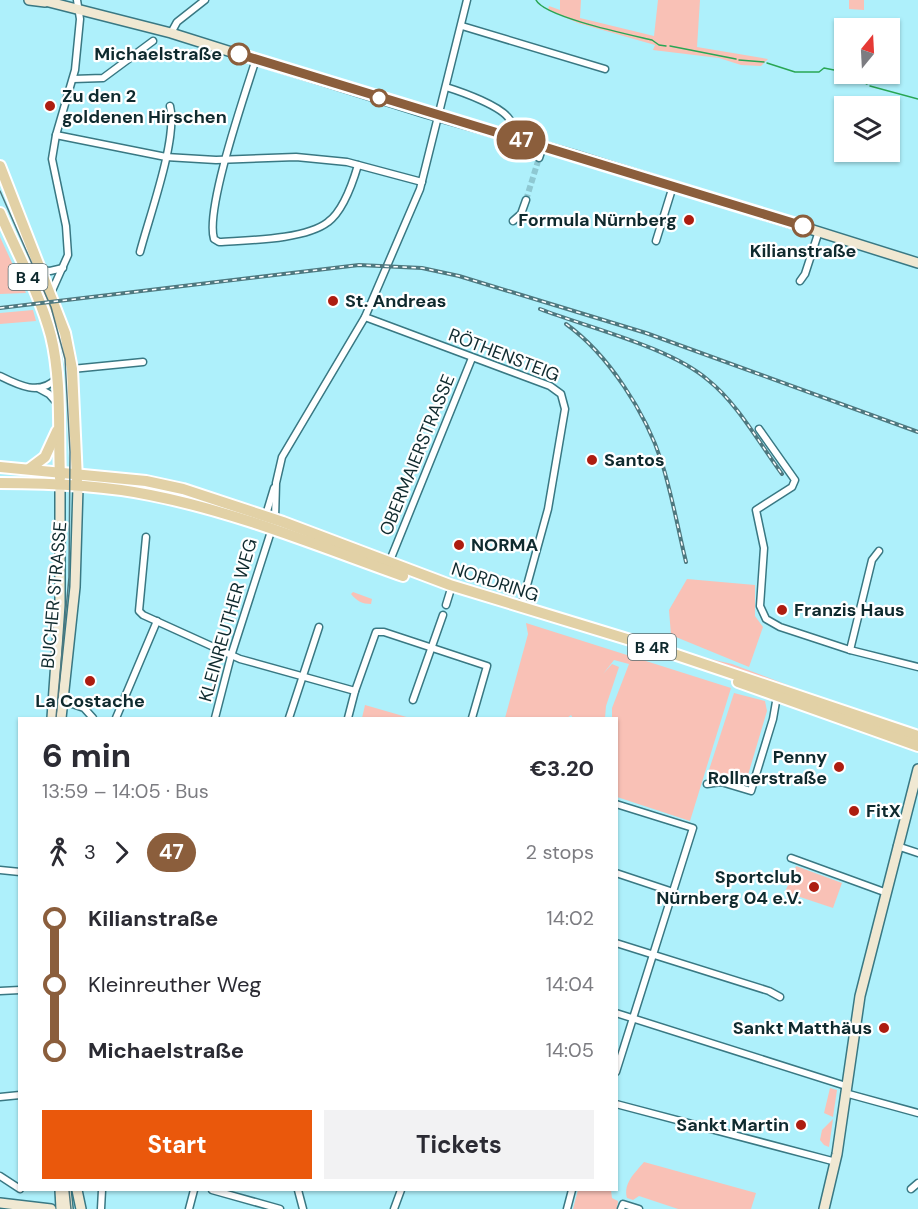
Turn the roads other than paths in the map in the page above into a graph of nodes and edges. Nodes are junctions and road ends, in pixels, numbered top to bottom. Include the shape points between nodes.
1 (28, 0) edge
2 (205, 0) edge
3 (467, 0) edge
4 (44, 1) edge
5 (77, 4) edge
6 (462, 26) junction
7 (171, 33) junction
8 (153, 41) dead end
9 (256, 59) junction
10 (605, 69) dead end
11 (73, 79) junction
12 (446, 87) junction
13 (170, 106) dead end
14 (438, 117) junction
15 (56, 135) junction
16 (506, 135) junction
17 (543, 146) junction
18 (166, 157) junction
19 (539, 158) tunnel mouth
20 (226, 159) junction
21 (358, 165) junction
22 (0, 166) edge
23 (422, 182) junction
24 (674, 186) junction
25 (526, 200) tunnel mouth
26 (0, 213) edge
27 (513, 221) dead end
28 (819, 231) junction
29 (656, 241) dead end
30 (140, 252) dead end
31 (918, 263) edge
32 (63, 268) junction
33 (40, 270) junction
34 (800, 281) dead end
35 (51, 294) junction
36 (365, 317) junction
37 (472, 358) junction
38 (143, 362) dead end
39 (72, 369) junction
40 (0, 376) edge
41 (56, 379) junction
42 (38, 388) junction
43 (57, 403) junction
44 (58, 428) junction
45 (759, 429) dead end
46 (0, 468) edge
47 (29, 469) junction
48 (60, 472) junction
49 (77, 474) junction
50 (0, 483) edge
51 (276, 483) junction
52 (60, 485) junction
53 (78, 487) junction
54 (270, 522) junction
55 (146, 537) dead end
56 (879, 551) dead end
57 (389, 563) junction
58 (450, 592) junction
59 (446, 605) dead end
60 (521, 608) junction
61 (443, 615) dead end
62 (157, 621) junction
63 (319, 627) dead end
64 (432, 648) junction
65 (850, 650) junction
66 (231, 656) junction
67 (918, 667) edge
68 (302, 677) junction
69 (355, 691) junction
70 (777, 696) junction
71 (58, 699) junction
72 (413, 700) dead end
73 (52, 717) edge
74 (61, 717) edge
75 (92, 717) edge
76 (116, 717) edge
77 (215, 717) edge
78 (289, 717) edge
79 (348, 717) edge
80 (472, 717) edge
81 (918, 736) edge
82 (918, 746) edge
83 (918, 768) edge
84 (707, 784) dead end
85 (618, 805) edge
86 (897, 846) junction
87 (918, 853) edge
88 (791, 858) dead end
89 (0, 870) edge
90 (18, 872) edge
91 (618, 874) edge
92 (673, 892) junction
93 (887, 893) junction
94 (618, 944) edge
95 (654, 954) junction
96 (18, 990) edge
97 (0, 991) edge
98 (780, 997) dead end
99 (618, 1014) edge
100 (633, 1018) junction
101 (618, 1066) edge
102 (846, 1090) junction
103 (18, 1095) edge
104 (0, 1097) edge
105 (618, 1105) edge
106 (918, 1113) edge
107 (836, 1162) junction
108 (0, 1176) edge
109 (918, 1183) edge
110 (18, 1187) edge
111 (911, 1189) dead end
112 (60, 1191) edge
113 (66, 1191) edge
114 (77, 1191) edge
115 (102, 1191) edge
116 (194, 1191) edge
117 (216, 1191) edge
118 (298, 1191) edge
119 (401, 1191) edge
120 (572, 1191) edge
121 (0, 1203) edge
122 (622, 1206) edge
123 (24, 1207) edge
124 (51, 1209) edge
125 (61, 1209) edge
126 (68, 1209) edge
127 (81, 1209) edge
128 (101, 1209) edge
129 (189, 1209) edge
130 (280, 1209) edge
131 (303, 1209) edge
132 (394, 1209) edge
133 (567, 1209) edge
134 (639, 1209) edge
135 (824, 1209) edge

1 - 4 main road
2 - 7 street via 177,22
3 - 6 street, KLEINREUTHER WEG
4 - 5 main road
5 - 7 main road
5 - 11 street via 79,27
6 - 10 street
6 - 12 street, KLEINREUTHER WEG
7 - 9 main road
8 - 11 street via 103,78
9 - 14 main road
9 - 20 street
11 - 15 street
12 - 14 street, KLEINREUTHER WEG
12 - 16 street via 471,95 508,117
13 - 18 street
14 - 16 main road
14 - 23 street, KLEINREUTHER WEG
15 - 18 street
15 - 32 street via 52,159 68,236 68,257
16 - 17 main road
17 - 19 street
17 - 24 main road
18 - 20 street
18 - 30 street
20 - 21 street via 296,157
20 - 21 street via 212,233 219,242 282,236 322,226 338,210
21 - 23 street
22 - 33 main road, B 4
23 - 36 street, KLEINREUTHER WEG
24 - 28 main road
24 - 29 street
25 - 27 street via 521,214
26 - 41 main road, B 4 via 44,315
28 - 31 main road
28 - 34 street
32 - 33 street
32 - 35 street
33 - 35 main road, B 4
35 - 39 main road, B 4
36 - 37 street, RÖTHENSTEIG
36 - 51 street, KLEINREUTHER WEG via 285,450
37 - 57 street, OBERMAIERSTRASSE
37 - 60 street, RÖTHENSTEIG via 557,389 565,405 548,509
38 - 39 street
39 - 49 main road, B 4
40 - 42 street via 24,388
41 - 42 street
41 - 43 main road, B 4
42 - 43 street
43 - 44 main road, B 4
44 - 47 main road via 45,457
44 - 48 main road, B 4
45 - 65 street via 795,480 792,487 756,510 764,548 761,610 773,624
46 - 47 main road, B 4R
47 - 48 main road, B 4R
48 - 49 main road, NORDRING / B 4R
48 - 52 main road, B 4
49 - 53 main road, BUCHER STRASSE / B 4
49 - 54 main road, NORDRING / B 4R via 168,485
50 - 52 main road, B 4R
51 - 54 street, KLEINREUTHER WEG
51 - 54 street, KLEINREUTHER WEG
52 - 53 main road, NORDRING / B 4R
52 - 71 main road, BUCHER STRASSE
53 - 54 main road, NORDRING / B 4R via 160,497
53 - 71 main road, BUCHER STRASSE via 75,577
54 - 57 main road, NORDRING / B 4R
54 - 58 main road, NORDRING / B 4R
54 - 66 street, KLEINREUTHER WEG
55 - 62 street via 139,611
56 - 65 street via 872,560
57 - 60 main road, NORDRING / B 4R
58 - 59 street
58 - 70 main road, NORDRING / B 4R
60 - 81 main road, NORDRING / B 4R via 659,649
61 - 64 street
62 - 66 street
62 - 76 street
63 - 68 street
64 - 69 street via 376,632
64 - 72 street
64 - 80 street via 487,666
65 - 67 street
66 - 68 street
66 - 77 street, KLEINREUTHER WEG
68 - 69 street
68 - 78 street
69 - 79 street
70 - 82 main road, NORDRING / B 4R
70 - 84 street via 751,791 720,782
71 - 73 main road, BUCHER STRASSE
71 - 74 main road, BUCHER STRASSE
71 - 75 street via 84,708
83 - 86 main road
85 - 92 street via 693,828
86 - 87 street
86 - 93 main road
88 - 93 street
89 - 90 street
91 - 92 street
92 - 95 street
93 - 102 main road via 856,1016
94 - 95 street
95 - 98 street
95 - 100 street
96 - 97 street
99 - 100 street
100 - 101 street
100 - 102 street
102 - 106 street
102 - 107 main road
103 - 104 street
105 - 107 street
107 - 135 main road
108 - 110 street
109 - 111 street
112 - 125 main road
113 - 126 main road
114 - 127 main road
115 - 128 street
116 - 129 street
117 - 130 street
118 - 131 street
119 - 132 street
120 - 133 street
121 - 123 main road
122 - 134 street
123 - 124 main road

